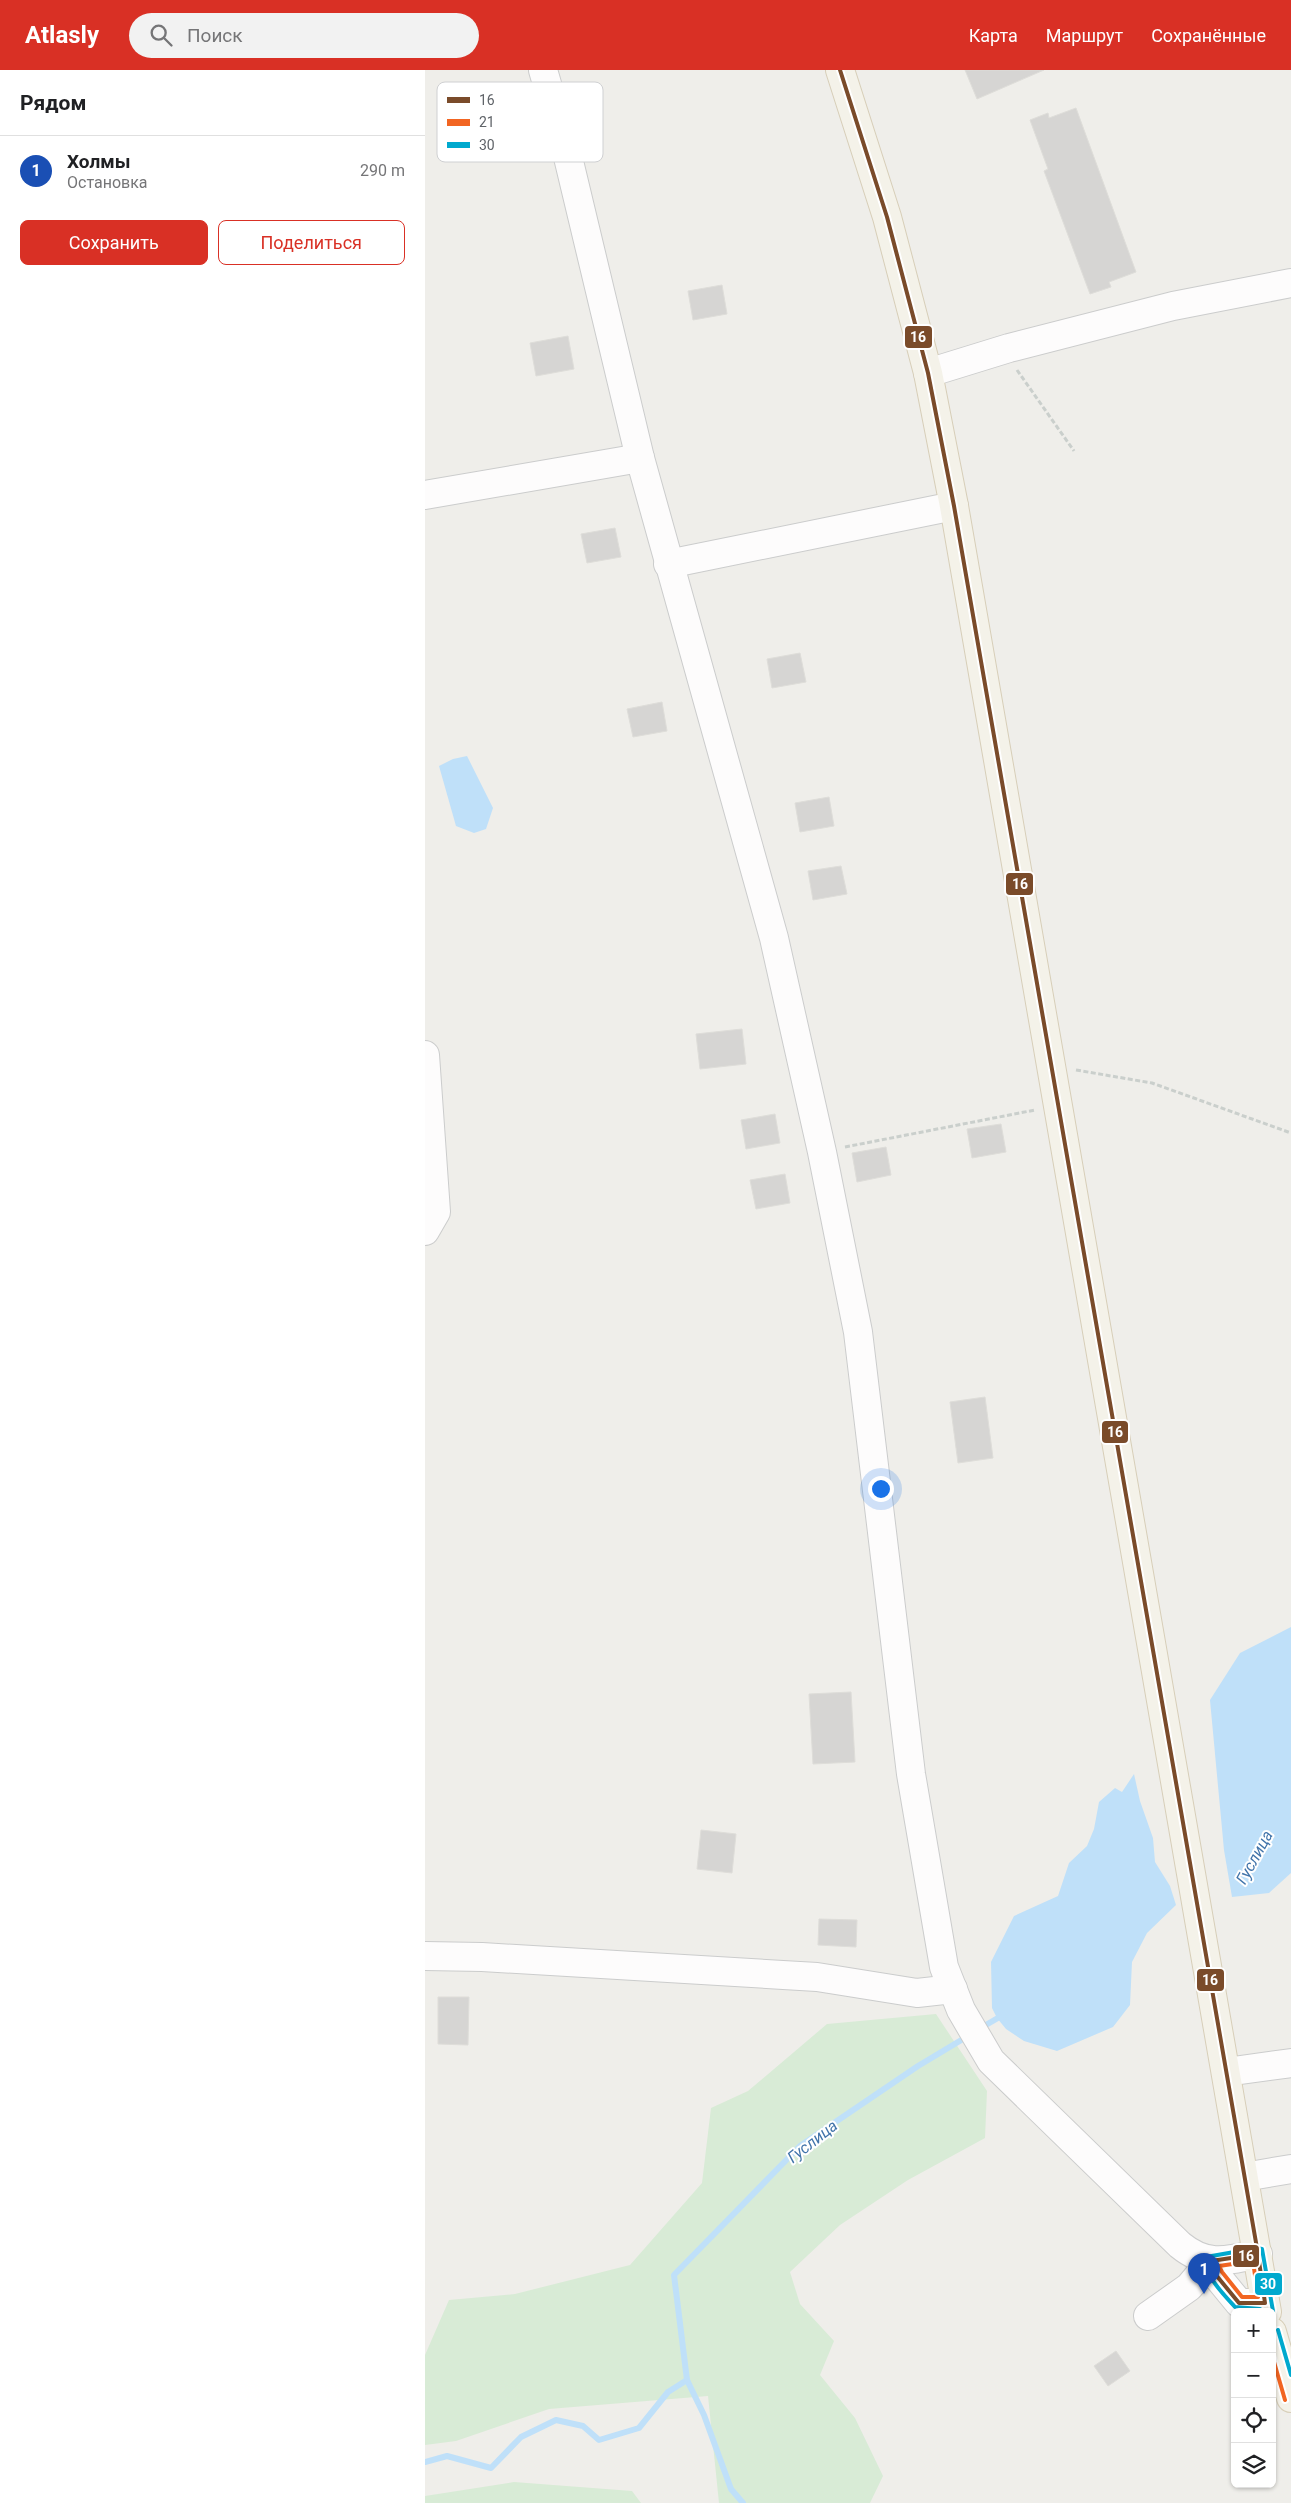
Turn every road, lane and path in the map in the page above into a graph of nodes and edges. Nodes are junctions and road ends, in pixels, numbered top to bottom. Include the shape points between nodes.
1 (840, 70) edge
2 (569, 162) edge
3 (1291, 283) edge
4 (1009, 348) junction
5 (928, 373) junction
6 (1074, 451) dead end
7 (640, 458) junction
8 (425, 495) edge
9 (954, 506) junction
10 (668, 564) junction
11 (425, 1055) edge
12 (1053, 1066) junction
13 (1059, 1106) junction
14 (1291, 1133) edge
15 (822, 1152) junction
16 (425, 1231) edge
17 (425, 1956) edge
18 (957, 1999) junction
19 (1291, 2063) edge
20 (1225, 2072) junction
21 (1291, 2169) edge
22 (1244, 2177) junction
23 (1258, 2254) junction
24 (1211, 2260) junction
25 (1266, 2307) edge
26 (1148, 2316) dead end
27 (1276, 2346) edge
28 (1291, 2398) edge

1 - 5 main road via 887,217
2 - 7 street
3 - 4 street via 1173,306
4 - 5 street
4 - 6 path via 1016,369
5 - 9 main road
7 - 8 street
7 - 10 street
9 - 10 street
9 - 12 main road
10 - 15 street via 774,938
11 - 16 street via 437,1212
12 - 13 main road
12 - 14 path via 1152,1083
13 - 15 path
13 - 20 main road
15 - 18 street via 858,1332 911,1774 944,1967
17 - 18 street via 817,1977
18 - 24 street via 991,2061 1180,2245 1194,2256
19 - 20 street
20 - 22 main road
21 - 22 street
22 - 23 main road
23 - 24 street
23 - 25 main road
24 - 25 street via 1215,2275 1239,2303
24 - 26 street via 1189,2288
27 - 28 main road

